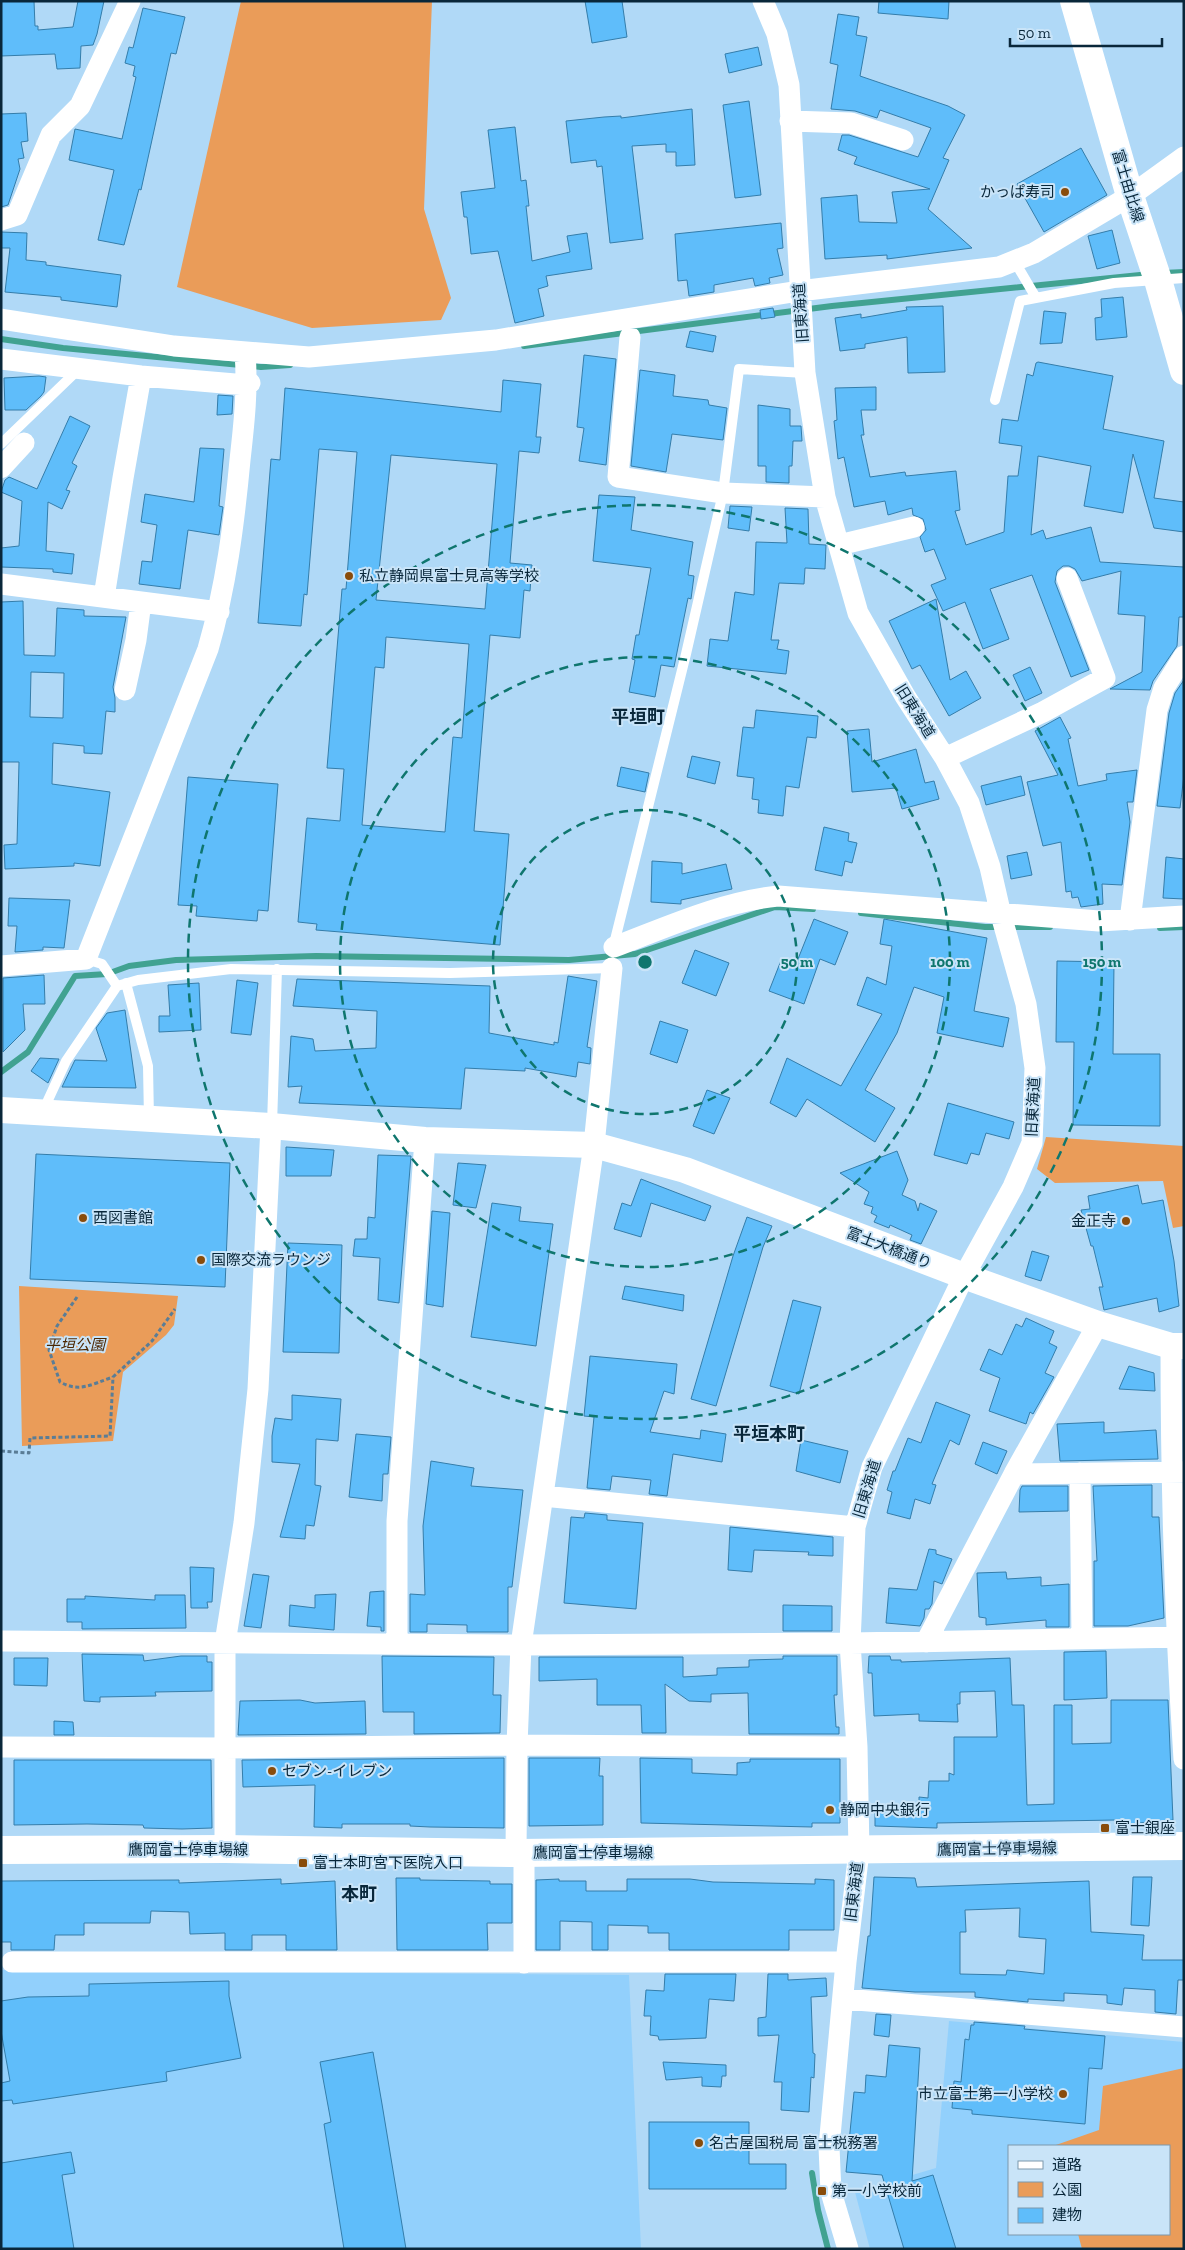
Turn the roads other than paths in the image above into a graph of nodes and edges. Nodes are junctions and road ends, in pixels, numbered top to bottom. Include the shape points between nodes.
1 (130, 1) edge
2 (763, 1) edge
3 (1074, 1) edge
4 (790, 121) junction
5 (903, 140) dead end
6 (1184, 157) edge
7 (1130, 196) junction
8 (1, 220) edge
9 (1018, 267) junction
10 (1164, 271) edge
11 (800, 294) junction
12 (1035, 296) junction
13 (1, 319) edge
14 (630, 327) junction
15 (1, 359) edge
16 (80, 369) junction
17 (247, 371) junction
18 (1184, 371) edge
19 (805, 373) junction
20 (141, 376) junction
21 (995, 400) dead end
22 (24, 443) dead end
23 (1, 444) edge
24 (1, 468) edge
25 (723, 493) junction
26 (825, 497) junction
27 (914, 528) dead end
28 (839, 545) junction
29 (1067, 578) dead end
30 (1, 584) edge
31 (104, 597) junction
32 (141, 602) junction
33 (219, 612) junction
34 (1184, 656) edge
35 (125, 690) dead end
36 (945, 758) junction
37 (1001, 915) junction
38 (1184, 916) edge
39 (1130, 920) junction
40 (614, 947) junction
41 (94, 961) junction
42 (1, 966) edge
43 (612, 968) junction
44 (277, 969) junction
45 (121, 984) junction
46 (1, 1110) edge
47 (42, 1112) junction
48 (149, 1119) junction
49 (272, 1126) junction
50 (425, 1140) junction
51 (594, 1146) junction
52 (964, 1276) junction
53 (1098, 1324) junction
54 (1178, 1346) edge
55 (1177, 1472) edge
56 (1080, 1473) junction
57 (1014, 1474) junction
58 (543, 1496) junction
59 (855, 1527) junction
60 (1180, 1637) edge
61 (1082, 1639) junction
62 (1, 1641) edge
63 (926, 1642) junction
64 (225, 1643) junction
65 (397, 1644) junction
66 (850, 1644) junction
67 (521, 1645) junction
68 (517, 1745) junction
69 (857, 1747) junction
70 (1, 1748) edge
71 (224, 1748) junction
72 (1184, 1759) edge
73 (1184, 1846) edge
74 (1, 1850) edge
75 (225, 1850) junction
76 (859, 1851) junction
77 (520, 1853) junction
78 (12, 1962) dead end
79 (846, 1962) junction
80 (524, 1963) junction
81 (844, 1999) junction
82 (1184, 2027) edge
83 (848, 2249) edge

1 - 8 street via 80,106 51,135 18,215
2 - 4 street, 旧東海道 via 776,34 789,85
3 - 7 main road, 富士由比線
4 - 5 street via 851,123
4 - 11 street, 旧東海道
6 - 7 street
7 - 9 street
7 - 10 main road, 富士由比線
9 - 11 street
9 - 12 lane
10 - 12 lane
10 - 18 main road, 富士由比線
11 - 14 street
11 - 19 street, 旧東海道
12 - 21 lane via 1020,301
13 - 17 street via 174,346
14 - 17 street via 309,357
14 - 25 street via 618,477
15 - 16 street
16 - 20 street
16 - 23 lane
17 - 20 street
17 - 33 street via 236,504
19 - 25 lane via 739,369
19 - 26 street, 旧東海道
20 - 31 street
22 - 24 street
25 - 26 street
25 - 40 lane
26 - 28 street, 旧東海道
27 - 28 street
28 - 36 street, 旧東海道 via 858,613
29 - 36 street via 1105,678 1043,712
30 - 31 street
31 - 32 street
32 - 33 street
32 - 35 street
33 - 41 street
34 - 39 street via 1164,688 1157,710
36 - 37 street, 旧東海道 via 970,803
37 - 39 street
37 - 40 street via 778,896 750,899 723,907
37 - 52 street, 旧東海道 via 1026,1004 1035,1068 1032,1143 1013,1187
38 - 39 street
40 - 43 lane
41 - 42 street
41 - 45 lane
43 - 44 lane via 450,973
43 - 51 street
44 - 45 lane via 231,969
44 - 49 lane
45 - 47 lane via 66,1061
45 - 48 lane via 148,1066
46 - 47 street, 富士大橋通り
47 - 48 street, 富士大橋通り
48 - 49 street, 富士大橋通り
49 - 50 street, 富士大橋通り
49 - 64 street via 258,1389 244,1523
50 - 51 street, 富士大橋通り
50 - 65 street via 396,1521
51 - 52 street, 富士大橋通り via 685,1170
51 - 58 street
52 - 53 street, 富士大橋通り
52 - 59 street, 旧東海道 via 872,1467
53 - 54 street, 富士大橋通り
53 - 57 street
54 - 55 street
55 - 56 street
55 - 60 street
56 - 57 street
56 - 61 street
57 - 63 street
58 - 59 street
58 - 67 street
59 - 66 street, 旧東海道
60 - 61 street
60 - 72 street
61 - 63 street
62 - 64 street
63 - 66 street
64 - 65 street
64 - 71 street
65 - 67 street
66 - 67 street
66 - 69 street, 旧東海道
67 - 68 street
68 - 69 street
68 - 71 street
68 - 77 street
69 - 76 street, 旧東海道
70 - 71 street
71 - 75 street
73 - 76 main road, 鷹岡富士停車場線
74 - 75 main road, 鷹岡富士停車場線
75 - 77 main road, 鷹岡富士停車場線
76 - 77 main road, 鷹岡富士停車場線
76 - 79 street, 旧東海道
77 - 80 street
78 - 80 street
79 - 80 street
79 - 81 street, 旧東海道
81 - 82 street
81 - 83 street, 旧東海道 via 829,2147 831,2192

